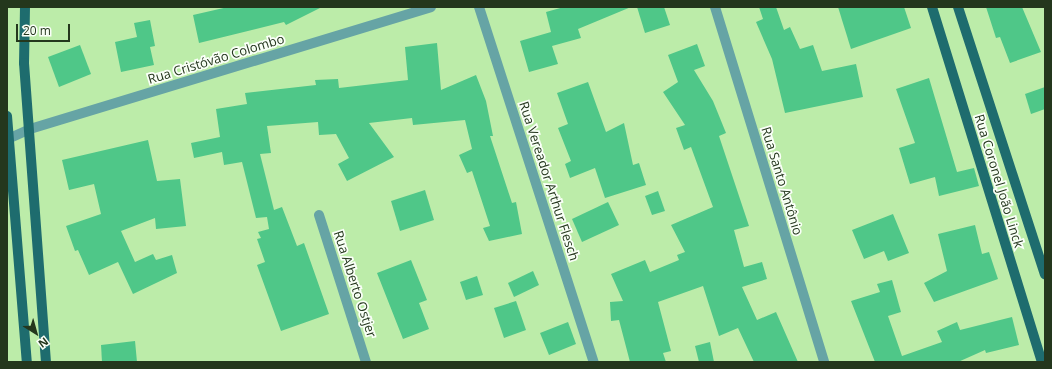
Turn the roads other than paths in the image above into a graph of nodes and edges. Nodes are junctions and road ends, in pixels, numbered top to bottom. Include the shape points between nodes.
1 (25, 7) edge
2 (431, 7) edge
3 (480, 7) edge
4 (715, 7) edge
5 (932, 7) edge
6 (958, 7) edge
7 (7, 116) edge
8 (30, 129) junction
9 (10, 138) junction
10 (319, 215) dead end
11 (1045, 274) edge
12 (27, 362) edge
13 (46, 362) edge
14 (366, 362) edge
15 (594, 362) edge
16 (824, 362) edge
17 (1042, 362) edge

1 - 8 main road via 24,63
2 - 8 street, Rua Cristóvão Colombo
3 - 15 street, Rua Vereador Arthur Flesch
4 - 16 street, Rua Santo Antônio
5 - 17 main road, Rua Coronel João Linck
6 - 11 main road, Rua Coronel João Linck
7 - 9 main road
8 - 9 street, Rua Cristóvão Colombo
8 - 13 main road
9 - 12 main road
10 - 14 street, Rua Alberto Ostjer

